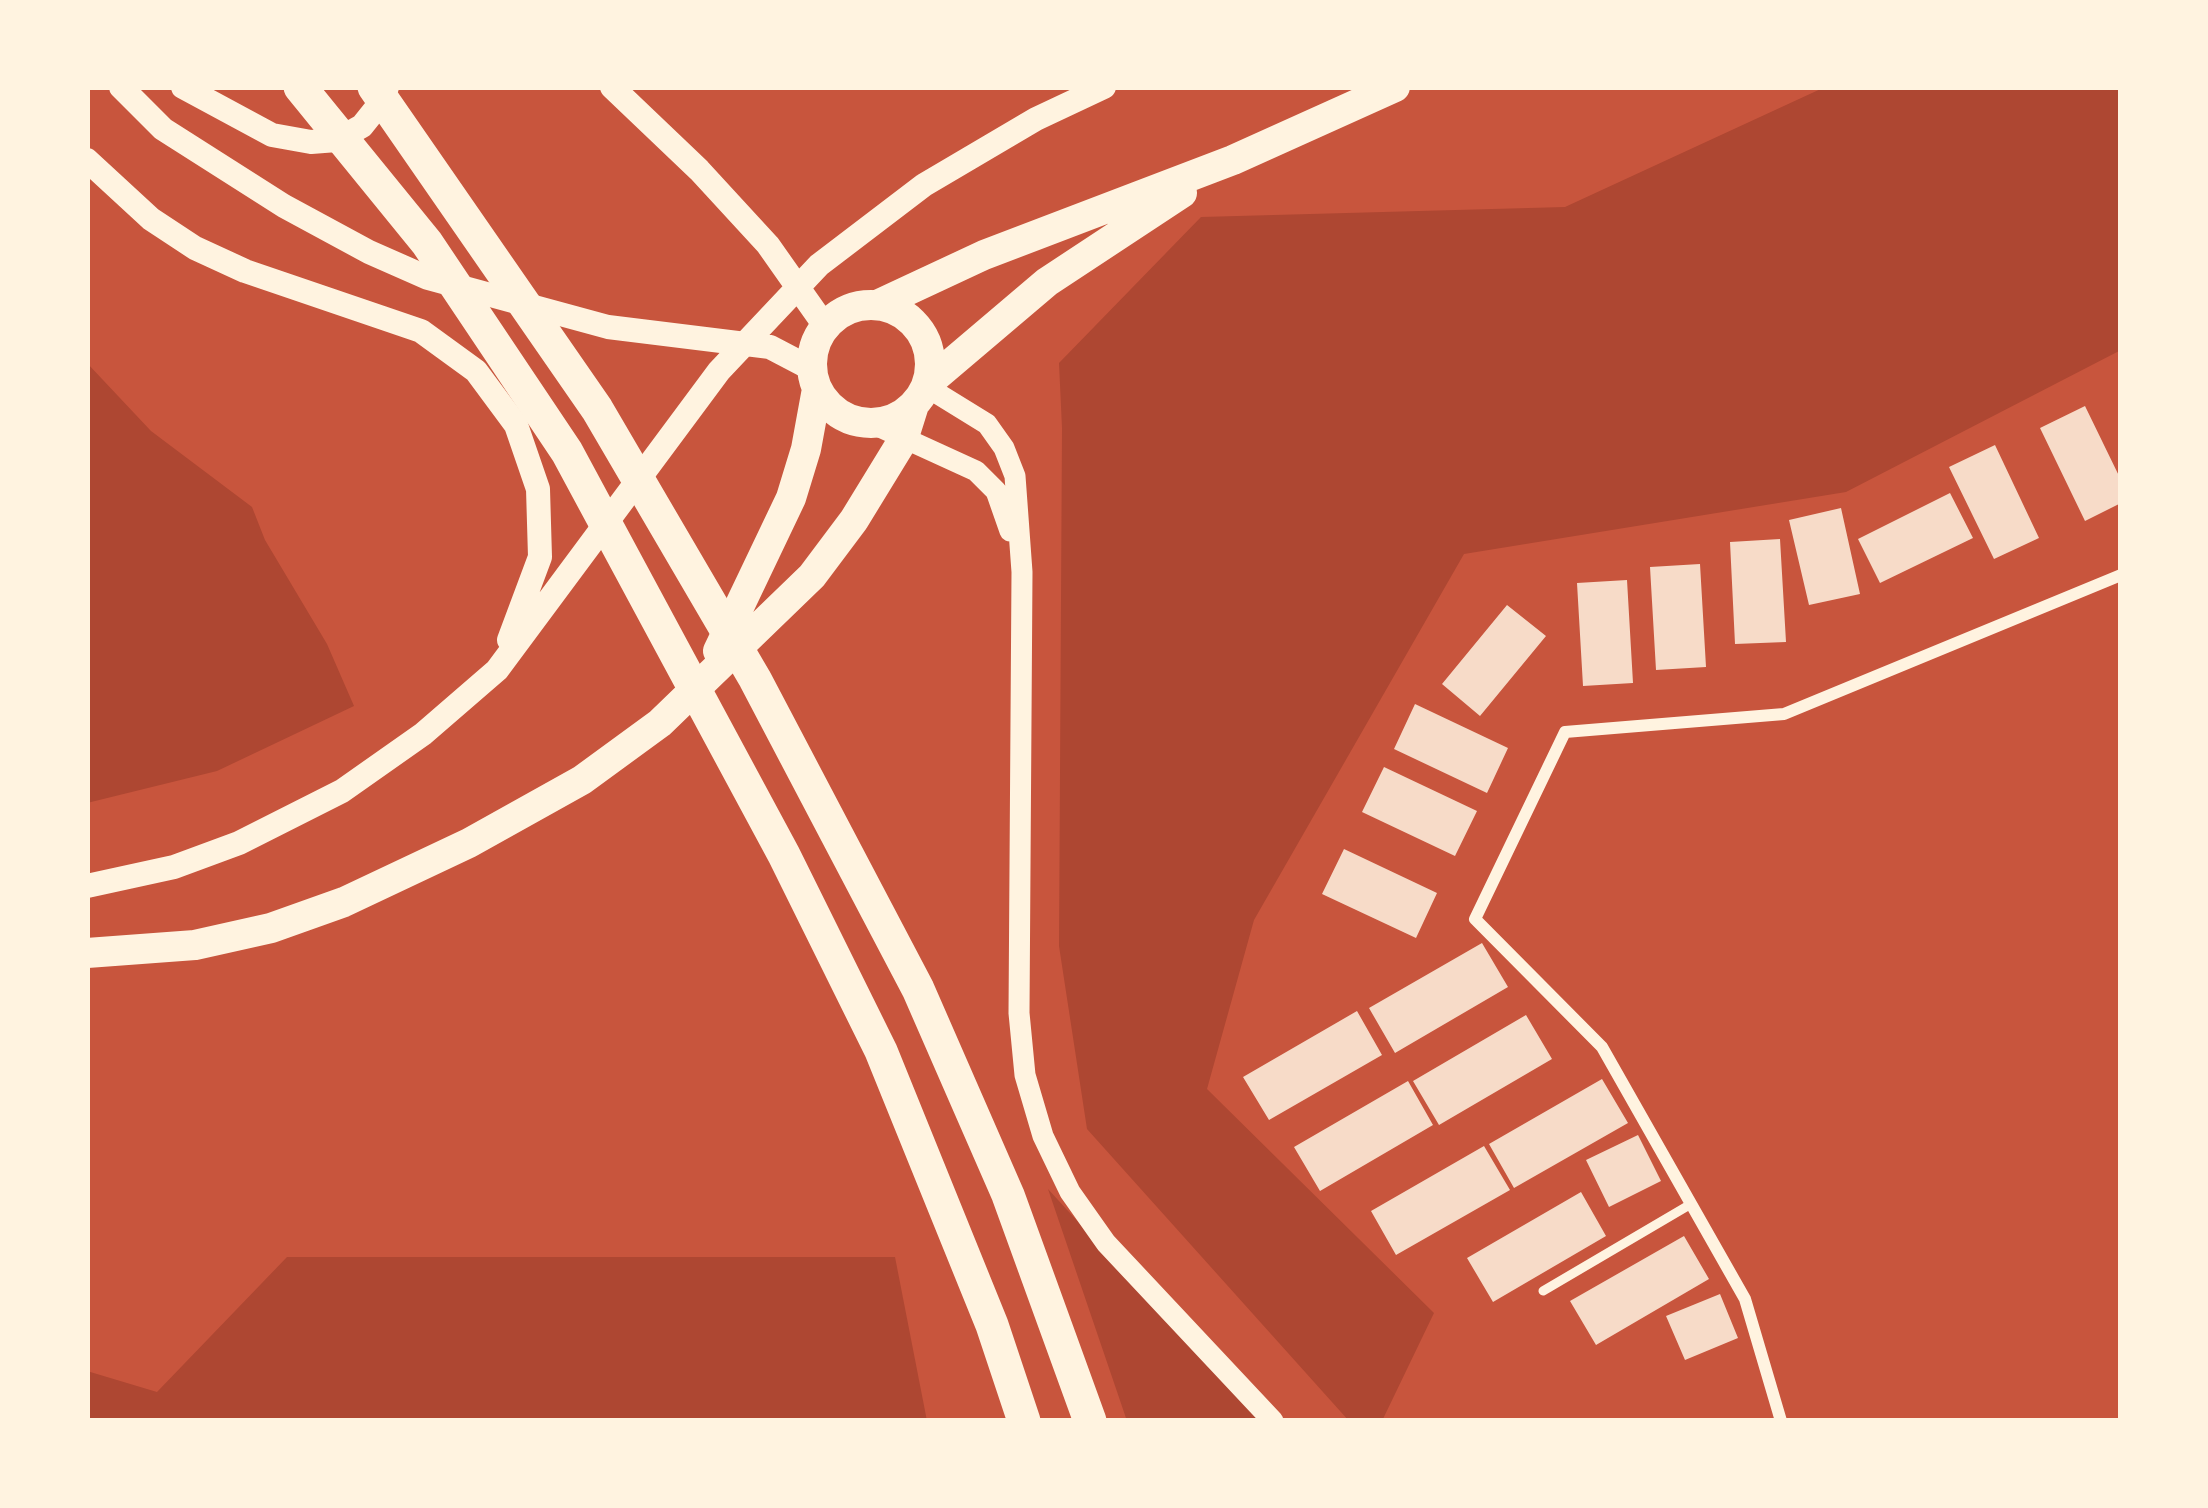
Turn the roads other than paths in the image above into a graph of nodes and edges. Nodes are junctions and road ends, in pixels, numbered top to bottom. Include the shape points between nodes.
1 (122, 87) edge
2 (183, 87) edge
3 (300, 87) edge
4 (374, 87) edge
5 (387, 87) edge
6 (612, 87) edge
7 (1104, 87) edge
8 (1395, 87) edge
9 (1233, 160) junction
10 (89, 162) edge
11 (879, 304) junction
12 (825, 326) junction
13 (814, 379) junction
14 (923, 392) junction
15 (871, 423) junction
16 (903, 440) junction
17 (1022, 572) junction
18 (2121, 574) edge
19 (497, 670) junction
20 (705, 678) junction
21 (87, 886) edge
22 (87, 953) edge
23 (1691, 1204) junction
24 (1544, 1292) dead end
25 (1024, 1421) edge
26 (1090, 1421) edge
27 (1273, 1421) edge
28 (1780, 1421) edge

1 - 13 main road via 163,129 284,206 428,278 608,327 770,347
2 - 5 main road via 272,135 311,142 338,140 362,126
3 - 25 highway via 427,243 567,452 881,1051
4 - 26 highway via 597,409 755,679 918,989 1008,1195
6 - 12 main road via 768,245
7 - 19 main road via 924,184 819,265 719,371
8 - 9 main road
9 - 11 main road
9 - 14 main road via 1046,282
10 - 19 main road via 195,248 421,331 476,371 516,425 538,489 540,557
11 - 12 main road via 858,305
11 - 14 main road via 922,332 931,366
12 - 13 main road via 812,354
13 - 15 main road via 839,414
13 - 20 main road via 791,499
14 - 15 main road via 887,422
14 - 16 main road
14 - 17 street via 987,424 1004,448 1015,476
15 - 16 street
16 - 17 street via 988,480
16 - 20 main road via 824,562
17 - 27 street via 1018,1013 1042,1136 1106,1243
18 - 23 street via 1784,714 1565,732 1475,919 1602,1047
19 - 21 main road via 342,791 217,851
20 - 22 main road via 582,780 344,902 195,945
23 - 24 lane
23 - 28 street via 1745,1300

